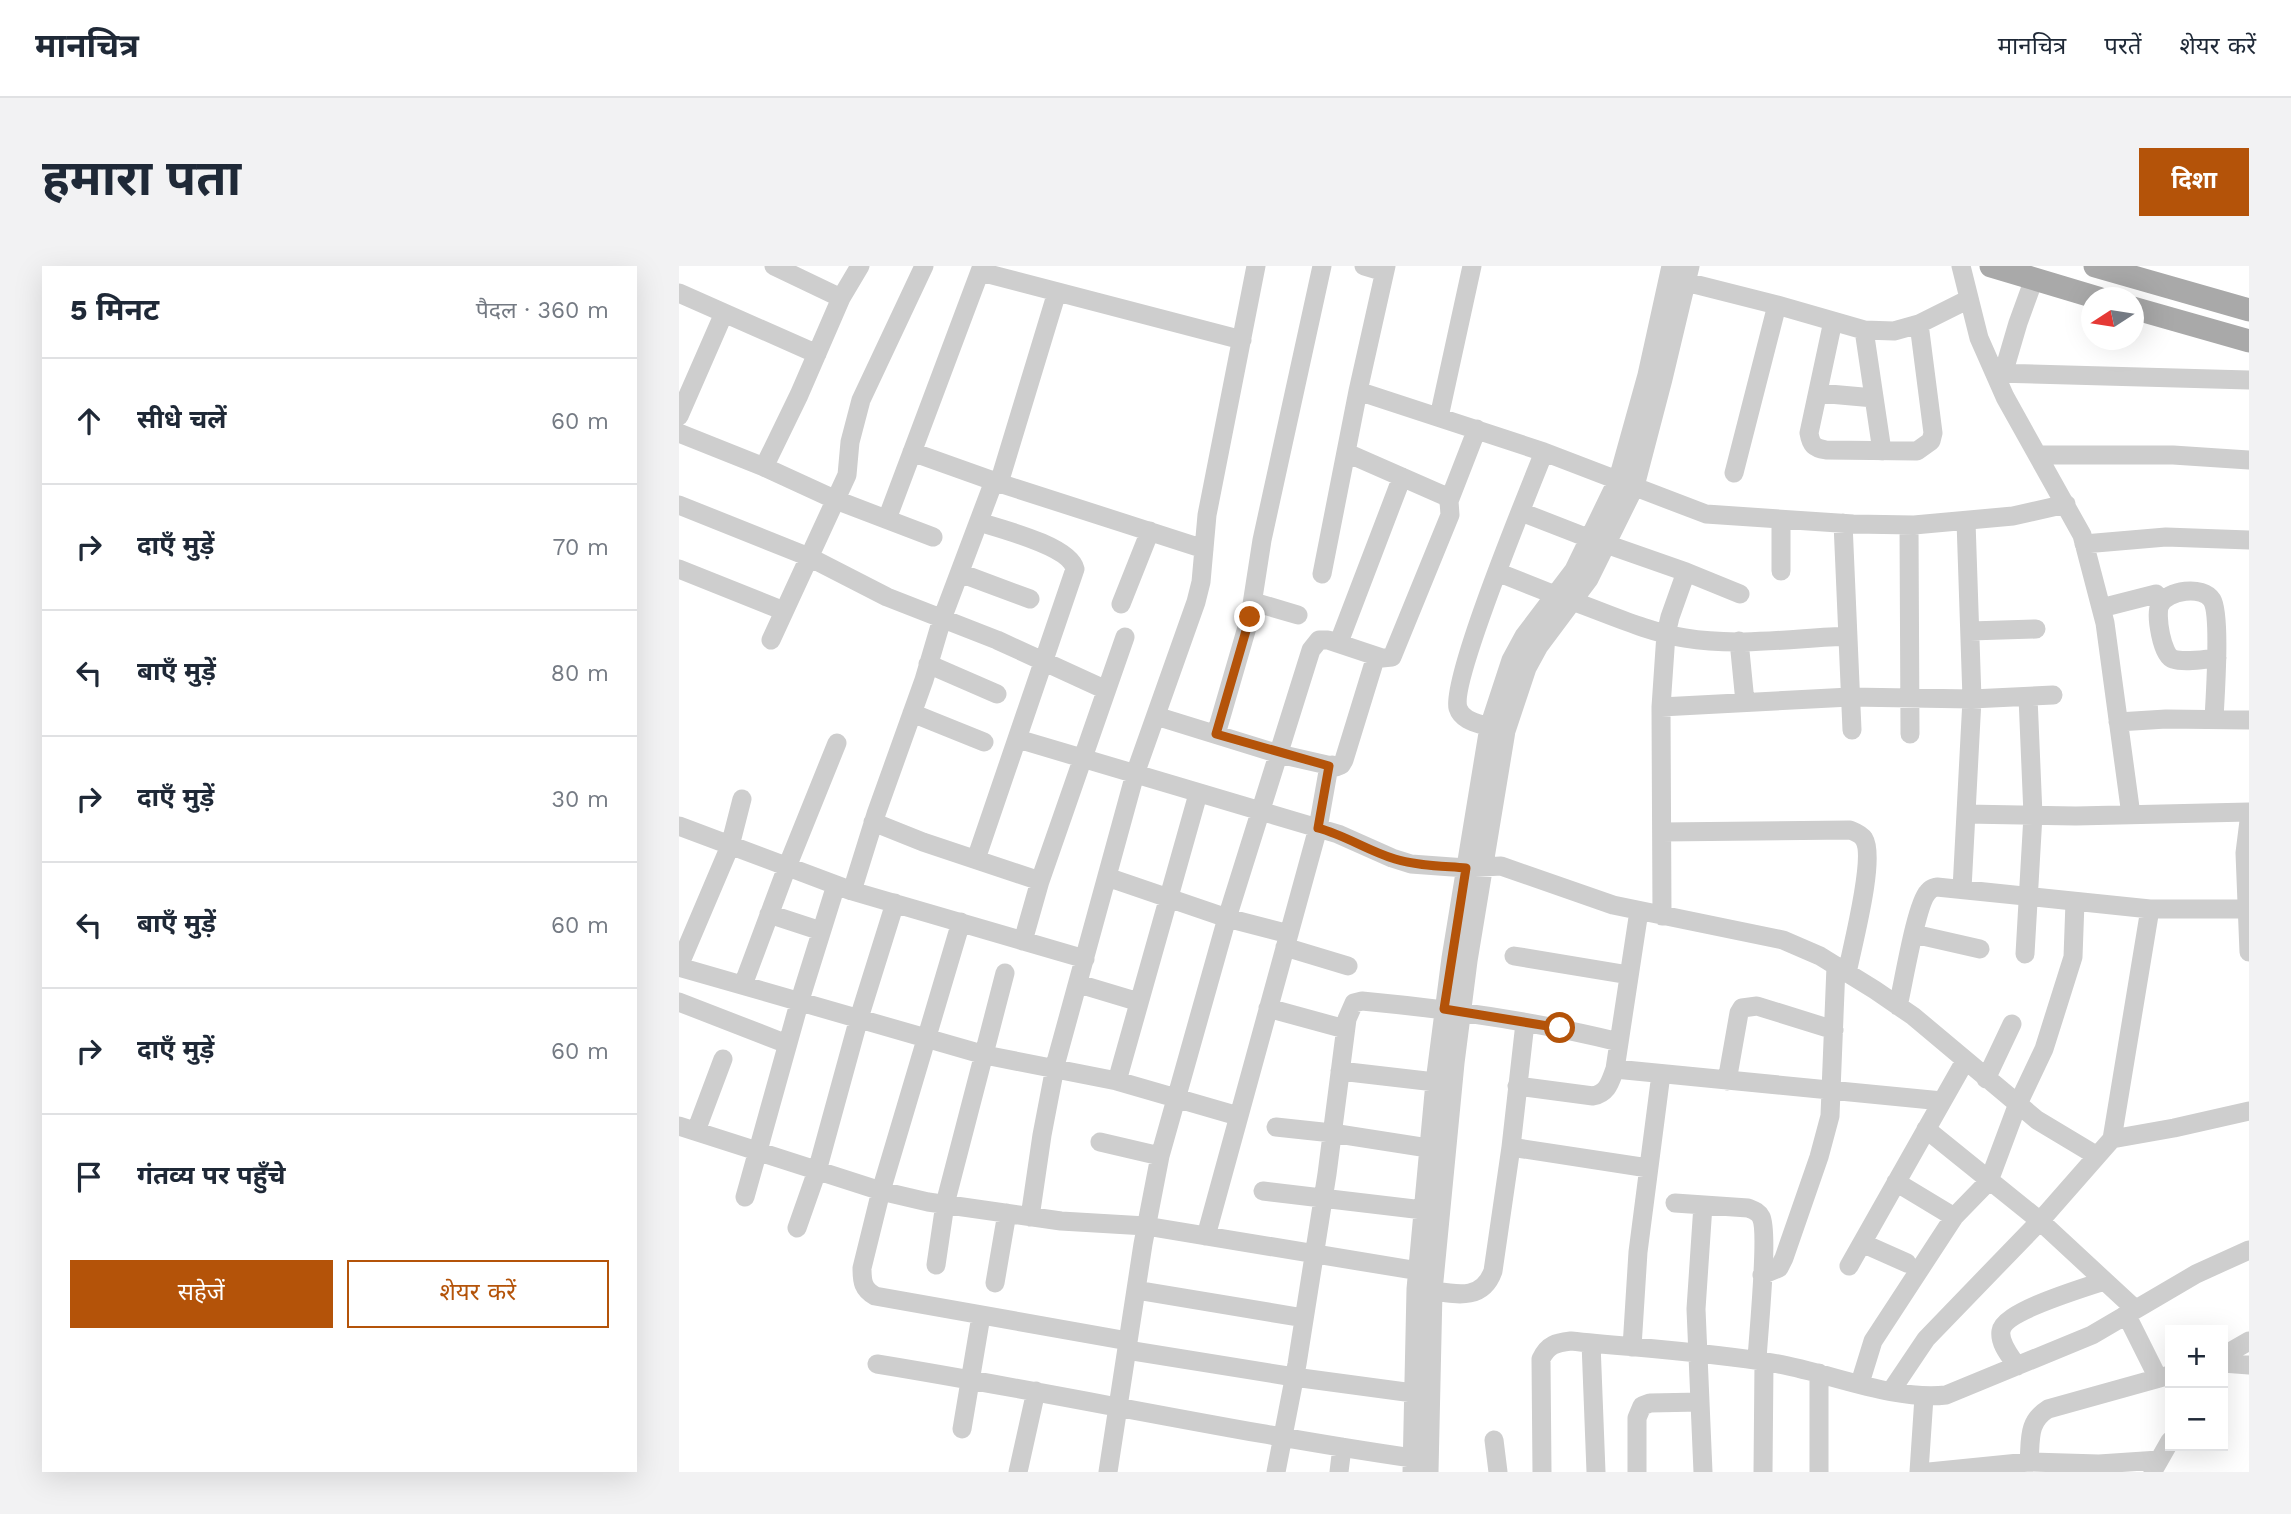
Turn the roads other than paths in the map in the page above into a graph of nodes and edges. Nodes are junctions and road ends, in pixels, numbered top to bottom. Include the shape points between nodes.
1 (774, 266) edge
2 (860, 266) edge
3 (924, 266) edge
4 (1256, 266) edge
5 (1322, 266) edge
6 (1364, 266) edge
7 (1472, 266) edge
8 (1671, 266) edge
9 (1961, 266) edge
10 (2095, 266) edge
11 (1995, 267) edge
12 (981, 269) edge
13 (1385, 269) edge
14 (1688, 274) edge
15 (2027, 274) edge
16 (1057, 292) junction
17 (2081, 292) edge
18 (679, 293) edge
19 (841, 298) junction
20 (1969, 299) junction
21 (1777, 305) junction
22 (2249, 310) edge
23 (2144, 311) edge
24 (724, 313) junction
25 (1833, 321) junction
26 (1919, 324) junction
27 (1864, 330) junction
28 (1242, 340) junction
29 (2249, 341) edge
30 (817, 354) junction
31 (1999, 373) junction
32 (2249, 380) edge
33 (1358, 391) junction
34 (1818, 393) junction
35 (1874, 398) junction
36 (679, 416) edge
37 (1439, 417) junction
38 (1477, 429) junction
39 (679, 433) edge
40 (1882, 451) junction
41 (912, 452) junction
42 (1544, 452) junction
43 (1347, 453) junction
44 (2038, 455) junction
45 (2249, 460) edge
46 (764, 467) junction
47 (1734, 473) dead end
48 (1402, 477) junction
49 (996, 482) junction
50 (1627, 482) junction
51 (836, 500) junction
52 (1449, 501) junction
53 (679, 505) edge
54 (2066, 505) junction
55 (1521, 512) junction
56 (887, 519) junction
57 (1781, 520) junction
58 (1966, 521) junction
59 (979, 522) junction
60 (1843, 523) junction
61 (1909, 525) junction
62 (1150, 531) junction
63 (933, 537) dead end
64 (2249, 540) edge
65 (1597, 541) junction
66 (2084, 544) junction
67 (1204, 549) junction
68 (809, 557) junction
69 (679, 569) edge
70 (1781, 571) dead end
71 (1497, 572) junction
72 (1686, 572) junction
73 (960, 573) junction
74 (1322, 574) dead end
75 (1740, 594) dead end
76 (2156, 594) dead end
77 (1564, 598) junction
78 (1030, 599) dead end
79 (1254, 602) junction
80 (1121, 604) dead end
81 (2101, 608) junction
82 (784, 611) junction
83 (1298, 615) dead end
84 (942, 619) junction
85 (2036, 629) dead end
86 (1970, 631) junction
87 (1667, 634) junction
88 (1848, 636) junction
89 (1125, 637) dead end
90 (771, 640) dead end
91 (1739, 641) junction
92 (1339, 642) junction
93 (1376, 656) junction
94 (2217, 658) dead end
95 (1044, 661) junction
96 (928, 664) junction
97 (1106, 690) junction
98 (997, 694) dead end
99 (2053, 695) dead end
100 (1850, 697) junction
101 (2028, 697) junction
102 (1972, 699) junction
103 (1910, 700) junction
104 (1745, 702) junction
105 (1661, 707) junction
106 (912, 713) junction
107 (1156, 716) junction
108 (2214, 719) junction
109 (2249, 720) edge
110 (2118, 722) junction
111 (1489, 727) junction
112 (1852, 730) dead end
113 (1216, 734) junction
114 (1910, 734) dead end
115 (1019, 739) junction
116 (837, 743) dead end
117 (984, 743) dead end
118 (1279, 754) junction
119 (1083, 759) junction
120 (1330, 766) junction
121 (1135, 774) junction
122 (1198, 794) junction
123 (742, 799) dead end
124 (1259, 812) junction
125 (2249, 812) edge
126 (1966, 814) junction
127 (2131, 815) junction
128 (2033, 816) junction
129 (2249, 821) edge
130 (873, 822) junction
131 (679, 826) edge
132 (1318, 828) junction
133 (1662, 832) junction
134 (2247, 844) edge
135 (730, 846) junction
136 (976, 859) junction
137 (787, 867) junction
138 (1475, 868) junction
139 (1107, 877) junction
140 (1040, 881) junction
141 (844, 888) junction
142 (1962, 889) junction
143 (2028, 896) junction
144 (1168, 898) junction
145 (2075, 902) junction
146 (895, 903) junction
147 (2150, 909) junction
148 (2246, 909) junction
149 (1639, 911) junction
150 (769, 914) junction
151 (1662, 916) junction
152 (1227, 918) junction
153 (961, 922) junction
154 (821, 931) junction
155 (1914, 933) junction
156 (1023, 941) junction
157 (1287, 941) junction
158 (1980, 949) dead end
159 (2249, 952) edge
160 (2025, 954) dead end
161 (1514, 956) dead end
162 (1086, 959) junction
163 (1348, 966) dead end
164 (679, 967) edge
165 (1842, 969) junction
166 (1005, 973) dead end
167 (1629, 975) junction
168 (1079, 984) junction
169 (743, 985) junction
170 (800, 1000) junction
171 (679, 1002) edge
172 (1139, 1002) junction
173 (1898, 1006) junction
174 (1268, 1007) junction
175 (1452, 1010) junction
176 (859, 1018) junction
177 (1525, 1023) junction
178 (2012, 1024) dead end
179 (1345, 1029) junction
180 (1834, 1030) junction
181 (926, 1038) junction
182 (1619, 1042) junction
183 (787, 1044) junction
184 (985, 1055) junction
185 (723, 1059) dead end
186 (1965, 1061) junction
187 (1055, 1067) junction
188 (1615, 1069) junction
189 (1340, 1071) junction
190 (1661, 1074) junction
191 (1986, 1080) junction
192 (1117, 1081) junction
193 (1727, 1081) junction
194 (1435, 1082) junction
195 (1517, 1086) junction
196 (1832, 1090) junction
197 (1177, 1097) junction
198 (1942, 1101) junction
199 (2017, 1105) junction
200 (2249, 1111) edge
201 (1238, 1116) junction
202 (1276, 1127) dead end
203 (688, 1128) edge
204 (1926, 1129) junction
205 (1332, 1133) junction
206 (2112, 1139) junction
207 (1100, 1142) dead end
208 (1511, 1147) junction
209 (1428, 1148) junction
210 (757, 1150) junction
211 (1160, 1156) junction
212 (2097, 1156) junction
213 (1647, 1168) junction
214 (817, 1171) junction
215 (1989, 1181) junction
216 (1896, 1182) junction
217 (881, 1191) junction
218 (1263, 1191) dead end
219 (745, 1197) dead end
220 (1323, 1199) junction
221 (1675, 1203) dead end
222 (945, 1204) junction
223 (1703, 1205) junction
224 (1423, 1209) junction
225 (1007, 1213) junction
226 (1030, 1217) junction
227 (1954, 1217) junction
228 (2040, 1221) junction
229 (1146, 1226) junction
230 (797, 1228) dead end
231 (1206, 1236) junction
232 (1862, 1243) junction
233 (2249, 1250) edge
234 (1314, 1255) junction
235 (1907, 1263) dead end
236 (936, 1265) dead end
237 (1849, 1266) dead end
238 (1762, 1275) junction
239 (2103, 1281) junction
240 (995, 1283) dead end
241 (1423, 1284) junction
242 (1136, 1290) junction
243 (2130, 1311) junction
244 (981, 1316) junction
245 (1304, 1318) junction
246 (2249, 1341) edge
247 (1591, 1343) junction
248 (1127, 1346) junction
249 (1632, 1347) junction
250 (1698, 1353) junction
251 (2228, 1353) edge
252 (1761, 1361) junction
253 (2228, 1363) edge
254 (877, 1364) dead end
255 (2249, 1365) edge
256 (2017, 1366) junction
257 (1819, 1373) junction
258 (1294, 1377) junction
259 (2164, 1377) edge
260 (971, 1379) junction
261 (1860, 1383) junction
262 (1036, 1391) junction
263 (1891, 1391) junction
264 (1413, 1393) junction
265 (1924, 1397) junction
266 (1700, 1402) junction
267 (1116, 1408) junction
268 (962, 1429) dead end
269 (1282, 1437) junction
270 (1494, 1440) dead end
271 (1342, 1447) junction
272 (2165, 1450) edge
273 (2029, 1462) junction
274 (1412, 1465) edge
275 (2156, 1466) edge
276 (1985, 1469) edge
277 (1018, 1472) edge
278 (1108, 1472) edge
279 (1276, 1472) edge
280 (1339, 1472) edge
281 (1429, 1472) edge
282 (1498, 1472) edge
283 (1542, 1472) edge
284 (1596, 1472) edge
285 (1637, 1472) edge
286 (1703, 1472) edge
287 (1763, 1472) edge
288 (1819, 1472) edge
289 (1919, 1472) edge
290 (1929, 1472) edge

1 - 19 street
2 - 19 street
3 - 51 street via 861,400 851,434 847,475
4 - 28 street
5 - 79 street via 1262,540
6 - 13 street
7 - 37 street
8 - 50 street
9 - 20 street
10 - 22 main road
11 - 15 main road
12 - 16 street
12 - 41 street
13 - 33 street
14 - 21 street
14 - 50 street via 1664,379
15 - 17 main road
15 - 31 street via 2018,323
16 - 28 street
16 - 49 street
18 - 24 street
19 - 30 street
20 - 26 street
20 - 31 street via 1979,338
21 - 25 street
21 - 47 street
23 - 29 main road
24 - 30 street
24 - 36 street
25 - 27 street
25 - 34 street
26 - 27 street via 1894,331
26 - 40 street via 1931,441 1917,451
27 - 35 street
28 - 67 street
30 - 46 street
31 - 32 street
31 - 44 street
33 - 37 street
33 - 43 street
34 - 35 street
34 - 40 street via 1809,433 1816,448
35 - 40 street
37 - 38 street
38 - 42 street
38 - 52 street
39 - 46 street
41 - 49 street
41 - 56 street
42 - 50 street
42 - 55 street
43 - 48 street
43 - 74 street
44 - 45 street
44 - 54 street
46 - 51 street
48 - 52 street
48 - 92 street
49 - 59 street
49 - 62 street
50 - 57 street via 1706,514
50 - 65 street
51 - 56 street
51 - 68 street
52 - 93 street via 1450,515 1396,651 1388,659
53 - 68 street
54 - 58 street
54 - 66 street
55 - 65 street
55 - 71 street
56 - 63 street
57 - 60 street
57 - 70 street
58 - 61 street
58 - 86 street
59 - 73 street
59 - 95 street via 1044,544 1073,562 1073,579
60 - 61 street
60 - 88 street
61 - 103 street
62 - 67 street
62 - 80 street
64 - 66 street via 2166,537
65 - 72 street
65 - 77 street via 1589,579
66 - 81 street
67 - 107 street via 1196,602
68 - 82 street
68 - 84 street
69 - 82 street
71 - 77 street
71 - 111 street via 1457,705 1465,718
72 - 75 street
72 - 87 street
73 - 78 street
73 - 84 street
76 - 81 street
77 - 87 street
77 - 111 street via 1524,636 1511,660
77 - 138 street via 1518,690
79 - 83 street
79 - 113 street
81 - 110 street
82 - 90 street
84 - 95 street
84 - 96 street
85 - 86 street
86 - 102 street
87 - 91 street
87 - 105 street
88 - 91 street
88 - 100 street
89 - 97 street
91 - 104 street
92 - 93 street
92 - 118 street via 1319,640 1311,650
93 - 120 street via 1344,760
94 - 108 street
95 - 97 street
95 - 115 street
96 - 98 street
96 - 106 street
97 - 119 street
99 - 101 street
100 - 103 street
100 - 104 street
100 - 112 street
101 - 102 street
101 - 128 street
102 - 103 street
102 - 126 street
103 - 114 street
104 - 105 street
105 - 133 street
106 - 117 street
106 - 130 street
107 - 113 street
107 - 121 street
108 - 109 street
108 - 110 street
110 - 127 street
111 - 138 street
113 - 118 street
115 - 119 street
115 - 136 street
116 - 137 street
118 - 120 street
118 - 124 street
119 - 121 street
119 - 140 street
120 - 132 street
121 - 122 street
121 - 139 street
122 - 124 street
122 - 144 street
123 - 135 street
124 - 132 street
124 - 152 street
125 - 127 street
126 - 128 street
126 - 142 street
127 - 128 street
128 - 143 street
129 - 134 street
130 - 136 street
130 - 141 street
131 - 135 street
132 - 138 street via 1412,864
132 - 157 street
133 - 151 street
133 - 165 street via 1850,830 1859,834 1867,848 1865,886
134 - 148 street
135 - 137 street
135 - 164 street
136 - 140 street
137 - 141 street
137 - 150 street
138 - 149 street via 1514,869
138 - 175 street
139 - 144 street
139 - 162 street
140 - 156 street
141 - 146 street
141 - 154 street
142 - 143 street
142 - 155 street via 1929,889
143 - 145 street
143 - 160 street
144 - 152 street
144 - 172 street
145 - 147 street
145 - 199 street via 2073,957 2044,1049
146 - 153 street
146 - 176 street
147 - 148 street
147 - 206 street
148 - 159 street
149 - 151 street
149 - 167 street
150 - 154 street
150 - 169 street
151 - 165 street via 1783,940
152 - 157 street
152 - 197 street
153 - 156 street
153 - 181 street
154 - 170 street
155 - 158 street
155 - 173 street
156 - 162 street
157 - 163 street
157 - 174 street
161 - 167 street
162 - 168 street
164 - 169 street
165 - 173 street
165 - 180 street
166 - 184 street
167 - 182 street
168 - 172 street
168 - 187 street
169 - 170 street
170 - 176 street
170 - 183 street
171 - 183 street
172 - 192 street
173 - 186 street
174 - 179 street
174 - 201 street
175 - 177 street
175 - 179 street via 1362,1001 1349,1011
175 - 194 street
175 - 241 street
176 - 181 street
176 - 214 street
177 - 182 street
177 - 195 street
178 - 191 street
179 - 189 street
180 - 193 street via 1757,1006 1742,1008
180 - 196 street
181 - 184 street
181 - 217 street
182 - 188 street
183 - 210 street
184 - 187 street
184 - 222 street
185 - 203 street
186 - 191 street
186 - 198 street
187 - 192 street
187 - 226 street
188 - 190 street
188 - 195 street via 1607,1090 1594,1096
189 - 194 street
189 - 205 street
190 - 193 street
190 - 213 street
191 - 199 street
192 - 197 street
193 - 196 street
194 - 209 street
195 - 208 street
196 - 198 street
196 - 238 street via 1826,1134 1784,1258 1779,1268
197 - 201 street
197 - 211 street
198 - 204 street
199 - 212 street
199 - 215 street
200 - 206 street
201 - 231 street
202 - 205 street
203 - 210 street
204 - 215 street
204 - 216 street
205 - 209 street
205 - 220 street
206 - 212 street
207 - 211 street
208 - 213 street
208 - 241 street via 1489,1283 1472,1294
209 - 224 street
210 - 214 street
210 - 219 street
211 - 229 street
212 - 228 street
213 - 249 street
214 - 217 street
214 - 230 street
215 - 227 street
215 - 228 street
216 - 227 street
216 - 232 street
217 - 222 street
217 - 244 street via 862,1268 866,1290 875,1296
218 - 220 street
220 - 224 street
220 - 234 street
221 - 223 street
222 - 225 street
222 - 236 street
223 - 238 street via 1756,1211 1763,1224
223 - 250 street via 1696,1285
224 - 241 street
225 - 226 street
225 - 240 street
226 - 229 street
227 - 261 street via 1873,1340
228 - 239 street
228 - 263 street via 1926,1339
229 - 231 street
229 - 242 street
231 - 234 street
232 - 235 street
232 - 237 street
233 - 243 street
234 - 241 street
234 - 245 street
238 - 252 street
239 - 243 street
239 - 256 street via 2038,1305 2003,1325 2003,1345
241 - 264 street
241 - 281 street
242 - 245 street
242 - 248 street
243 - 256 street via 2092,1335
243 - 259 street
244 - 248 street
244 - 260 street
245 - 258 street
246 - 251 street
247 - 249 street
247 - 283 street via 1554,1343 1541,1359
247 - 284 street
248 - 258 street
248 - 267 street
249 - 250 street
250 - 252 street
250 - 266 street
252 - 257 street
252 - 287 street
253 - 255 street
254 - 260 street
256 - 265 street via 1945,1395
257 - 261 street
257 - 288 street
258 - 264 street
258 - 269 street
259 - 273 street via 2047,1409 2032,1425
260 - 262 street
260 - 268 street
261 - 263 street
262 - 267 street
262 - 277 street
263 - 265 street
264 - 274 street
265 - 289 street
266 - 285 street via 1642,1406 1637,1418
266 - 286 street
267 - 269 street
267 - 278 street
269 - 271 street
269 - 279 street
270 - 282 street
271 - 274 street
271 - 280 street
272 - 275 street
273 - 275 street
273 - 276 street
276 - 290 street

